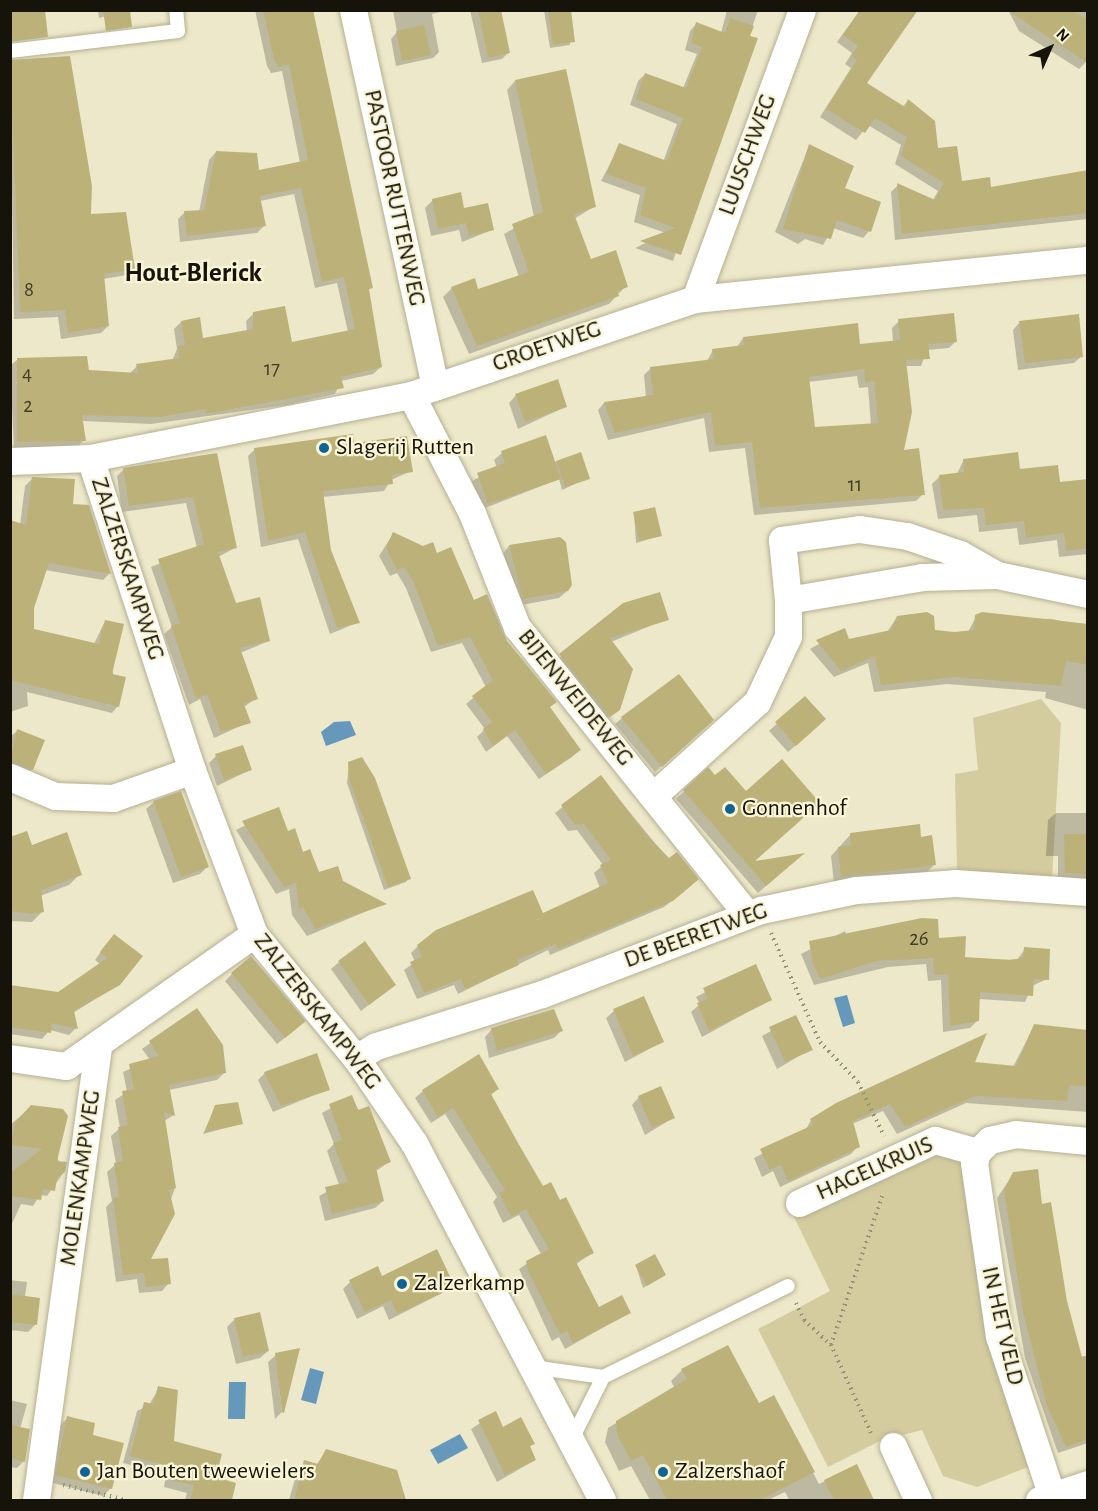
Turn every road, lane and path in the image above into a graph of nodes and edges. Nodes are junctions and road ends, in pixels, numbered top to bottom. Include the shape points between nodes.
1 (176, 10) edge
2 (353, 10) edge
3 (802, 10) edge
4 (10, 51) edge
5 (1088, 261) edge
6 (695, 299) junction
7 (423, 391) junction
8 (90, 458) junction
9 (10, 462) edge
10 (997, 575) junction
11 (1088, 594) edge
12 (788, 600) junction
13 (192, 770) junction
14 (10, 777) edge
15 (654, 795) junction
16 (1088, 892) edge
17 (754, 912) junction
18 (254, 934) junction
19 (99, 1043) junction
20 (10, 1058) edge
21 (356, 1058) junction
22 (1088, 1141) edge
23 (977, 1152) junction
24 (895, 1159) junction
25 (799, 1203) dead end
26 (788, 1286) joint
27 (831, 1346) junction
28 (532, 1367) junction
29 (603, 1377) junction
30 (572, 1441) junction
31 (893, 1446) joint
32 (1088, 1484) edge
33 (38, 1490) edge
34 (1045, 1498) edge
35 (126, 1500) edge
36 (602, 1500) edge
37 (918, 1500) edge

1 - 4 lane via 178,31
2 - 7 street, PASTOOR RUTTENWEG
3 - 6 street, LUUSCHWEG
5 - 6 street, GROETWEG
6 - 7 street, GROETWEG
7 - 8 street, GROETWEG
7 - 15 street, BIJENWEIDEWEG via 517,627
8 - 9 street, GROETWEG
8 - 13 street, ZALZERSKAMPWEG
10 - 11 street
10 - 12 street via 922,577
10 - 12 street via 960,554 907,536 859,529 782,540
12 - 15 street via 788,636 757,702
13 - 14 street via 113,798 55,796
13 - 18 street, ZALZERSKAMPWEG
15 - 17 street, BIJENWEIDEWEG
16 - 17 street, DE BEERETWEG via 956,883 856,890
17 - 21 street, DE BEERETWEG via 542,994 376,1046
17 - 24 path via 820,1042 858,1082
18 - 19 street
18 - 21 street, ZALZERSKAMPWEG
19 - 20 street via 66,1066
19 - 33 street, MOLENKAMPWEG
21 - 28 street, ZALZERSKAMPWEG via 414,1143
22 - 23 street via 1015,1134 990,1140
23 - 24 street, HAGELKRUIS via 935,1140
23 - 34 street, IN HET VELD via 974,1163 999,1336
24 - 25 street, HAGELKRUIS
24 - 27 path
26 - 27 path via 804,1320
26 - 29 lane
27 - 31 path via 876,1444
28 - 29 lane
28 - 30 street, ZALZERSKAMPWEG
29 - 30 lane
30 - 36 street, ZALZERSKAMPWEG
31 - 37 street
32 - 34 street, IN HET VELD
33 - 35 path

